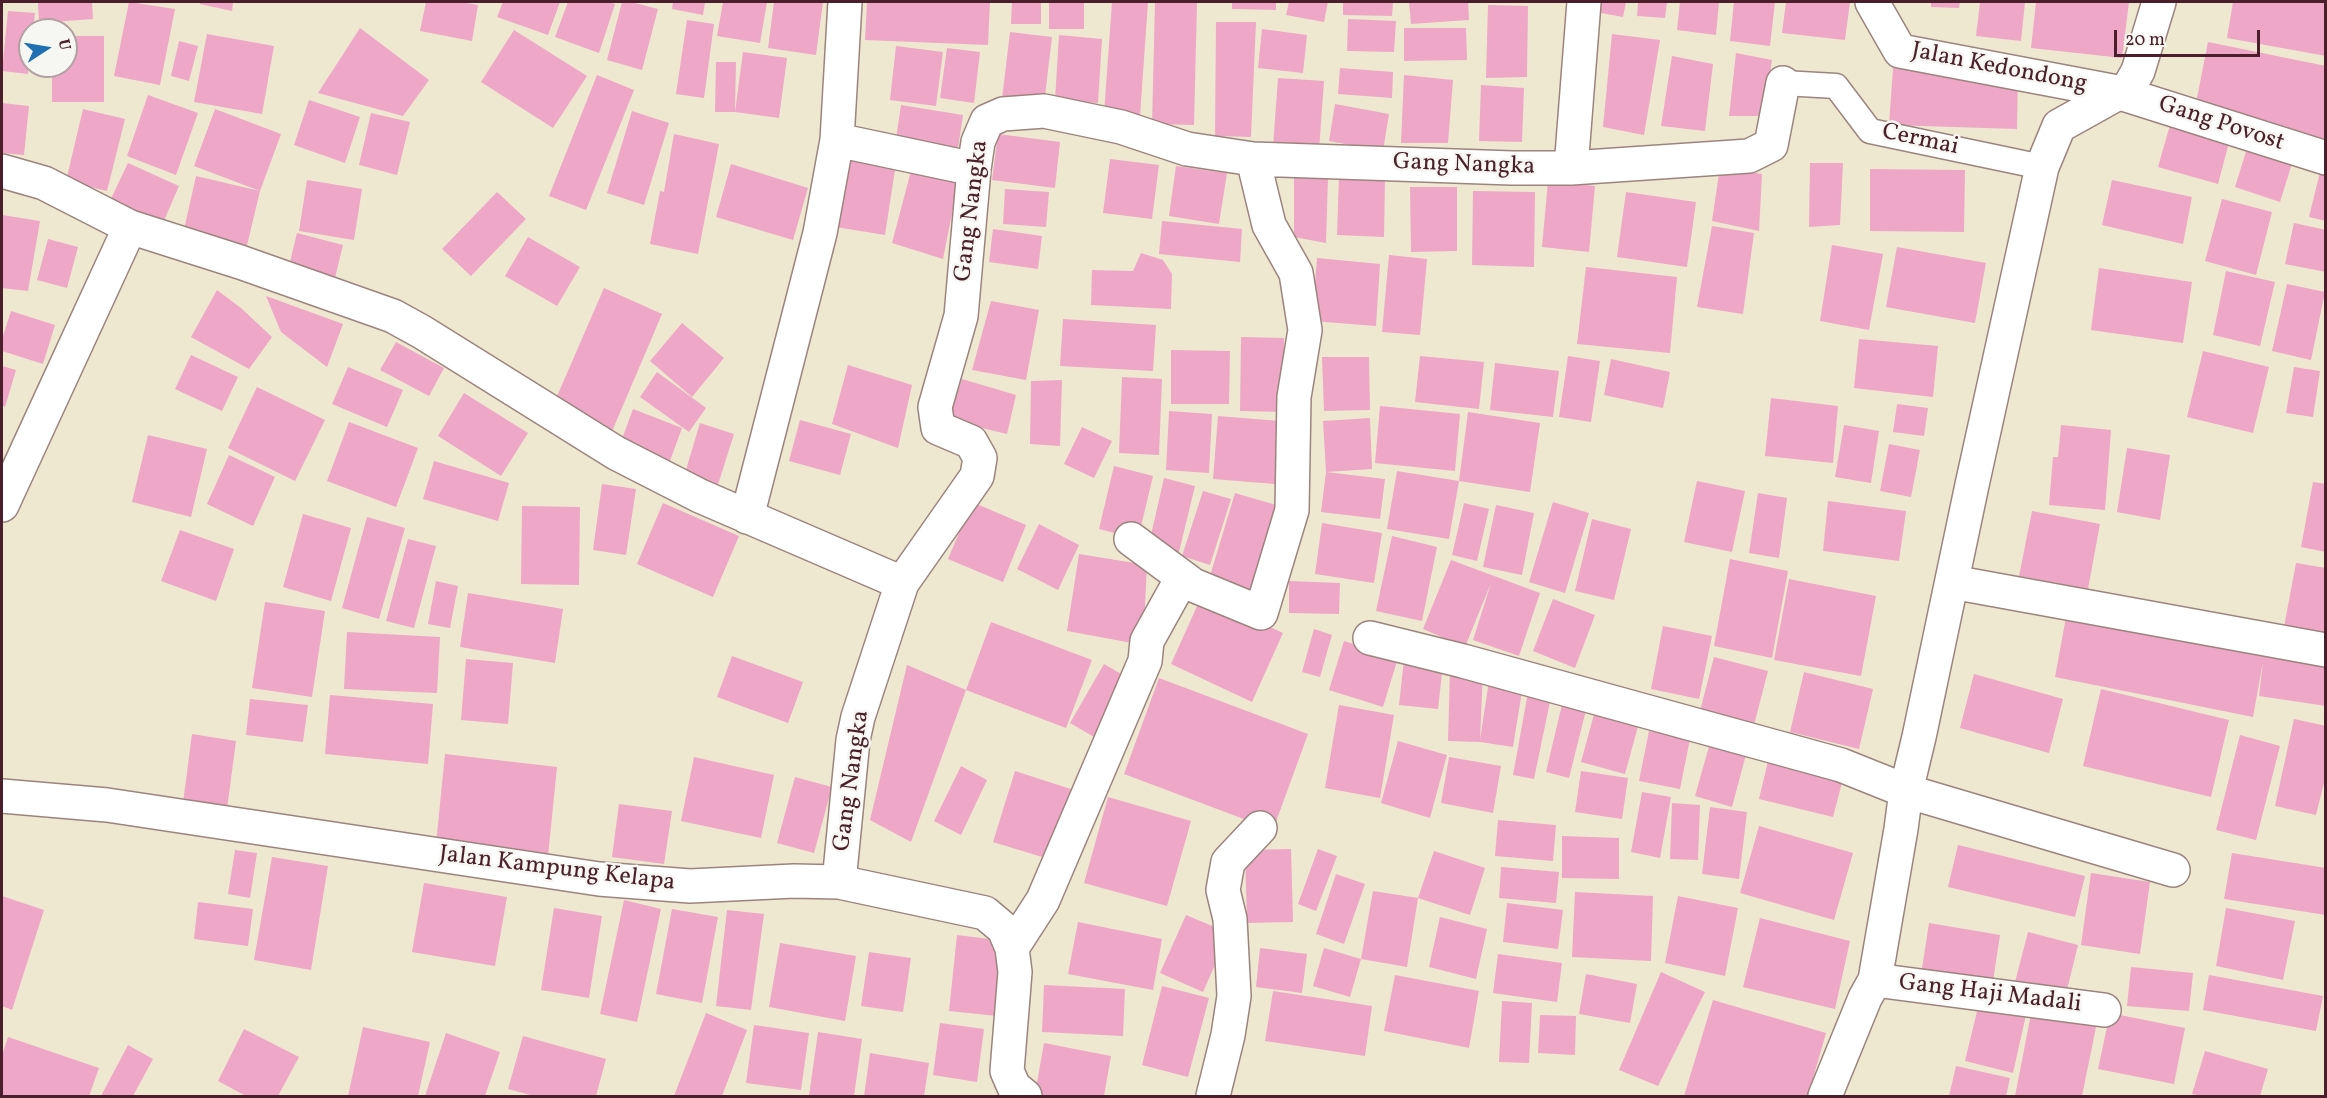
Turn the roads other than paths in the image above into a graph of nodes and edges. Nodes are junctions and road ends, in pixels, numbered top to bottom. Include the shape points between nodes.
1 (845, 2) edge
2 (1584, 2) edge
3 (1872, 2) edge
4 (2159, 2) edge
5 (1783, 83) joint
6 (2117, 92) junction
7 (837, 140) junction
8 (2325, 158) edge
9 (1253, 159) junction
10 (2042, 167) junction
11 (1571, 168) junction
12 (974, 169) junction
13 (2, 171) edge
14 (130, 227) junction
15 (2, 505) edge
16 (747, 517) junction
17 (1131, 539) dead end
18 (1182, 578) junction
19 (1952, 582) junction
20 (902, 583) junction
21 (1370, 638) dead end
22 (2325, 650) edge
23 (1906, 791) junction
24 (2, 796) edge
25 (1260, 828) dead end
26 (2173, 870) dead end
27 (839, 882) junction
28 (1012, 948) junction
29 (1875, 980) junction
30 (2104, 1010) dead end
31 (1025, 1096) edge
32 (1213, 1096) edge
33 (1825, 1096) edge

1 - 7 street
2 - 11 street
3 - 6 street, Jalan Kedondong via 1900,51
4 - 6 street via 2139,70 2129,87
5 - 10 lane, Cermai via 1836,86 1870,131
5 - 11 street, Gang Nangka via 1771,145 1749,156
6 - 8 street, Gang Povost
6 - 10 street via 2059,126
7 - 12 street
7 - 16 street via 820,233
9 - 11 street, Gang Nangka
9 - 12 street, Gang Nangka via 1187,149 1121,127 1044,111 1004,114 987,121 978,142
9 - 18 street via 1269,225 1296,273 1305,330 1294,397 1292,510 1261,613
10 - 19 street
12 - 20 street, Gang Nangka via 961,316 935,407 938,428 970,442 980,458 977,476
13 - 14 street via 44,183
14 - 15 street
14 - 16 street via 393,316 616,453
16 - 20 street
17 - 18 street
18 - 28 street via 1147,641 1145,661 1043,900
19 - 22 street
19 - 23 street
20 - 27 street, Gang Nangka via 853,740
21 - 23 street via 1841,765
23 - 26 street
23 - 29 street
24 - 27 street, Jalan Kampung Kelapa via 107,805 598,879 690,886 794,880
25 - 32 street via 1228,862 1223,891 1230,919 1234,996
27 - 28 street, Jalan Kampung Kelapa via 985,913 1004,929
28 - 31 street, Jalan Kampung Kelapa via 1015,972 1007,1071 1014,1087
29 - 30 street, Gang Haji Madali
29 - 33 street

